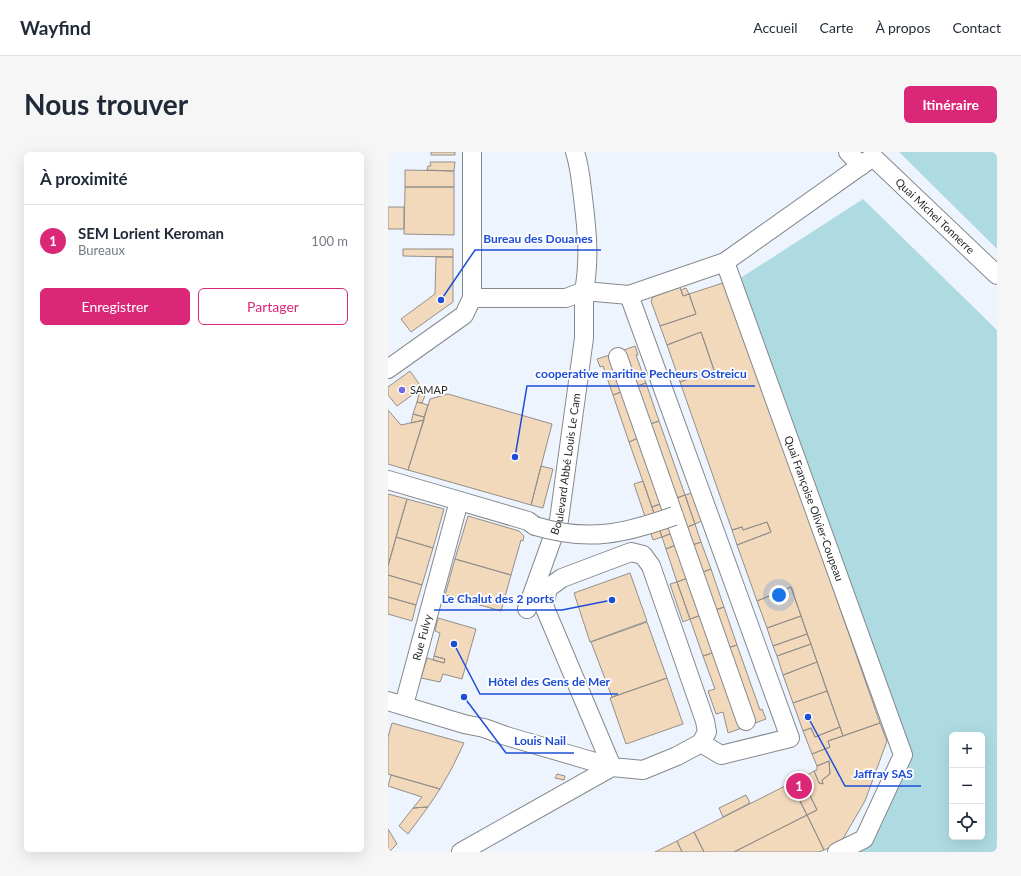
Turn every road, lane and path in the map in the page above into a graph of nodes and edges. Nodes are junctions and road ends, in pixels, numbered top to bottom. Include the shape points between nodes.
1 (472, 152) edge
2 (575, 152) edge
3 (848, 152) edge
4 (867, 161) junction
5 (725, 262) junction
6 (997, 275) edge
7 (584, 291) junction
8 (629, 295) junction
9 (479, 298) junction
10 (618, 357) dead end
11 (388, 369) edge
12 (388, 480) edge
13 (460, 500) junction
14 (674, 516) junction
15 (527, 609) dead end
16 (396, 703) edge
17 (746, 721) dead end
18 (701, 743) junction
19 (612, 767) junction
20 (461, 852) edge
21 (837, 852) edge

1 - 9 street
2 - 7 street, Boulevard Abbé Louis Le Cam via 587,227 588,271
3 - 4 street, Quai Michel Tonnerre
4 - 5 street
4 - 6 street, Quai Michel Tonnerre
5 - 8 street
5 - 21 street, Quai Françoise Olivier-Coupeau via 903,755 864,838
7 - 8 street
7 - 9 street via 566,298
7 - 15 street, Boulevard Abbé Louis Le Cam via 584,338 559,520
8 - 18 street via 790,738 720,755
9 - 11 street via 464,315
10 - 14 street
12 - 13 street
13 - 14 street, bridge via 560,532 594,534 631,530
13 - 16 street, Rue Fulvy
14 - 17 street
16 - 19 street
18 - 19 street via 643,770
18 - 19 street via 707,732 705,720 651,566 643,555 631,552 562,578 548,588 544,606
19 - 20 street

